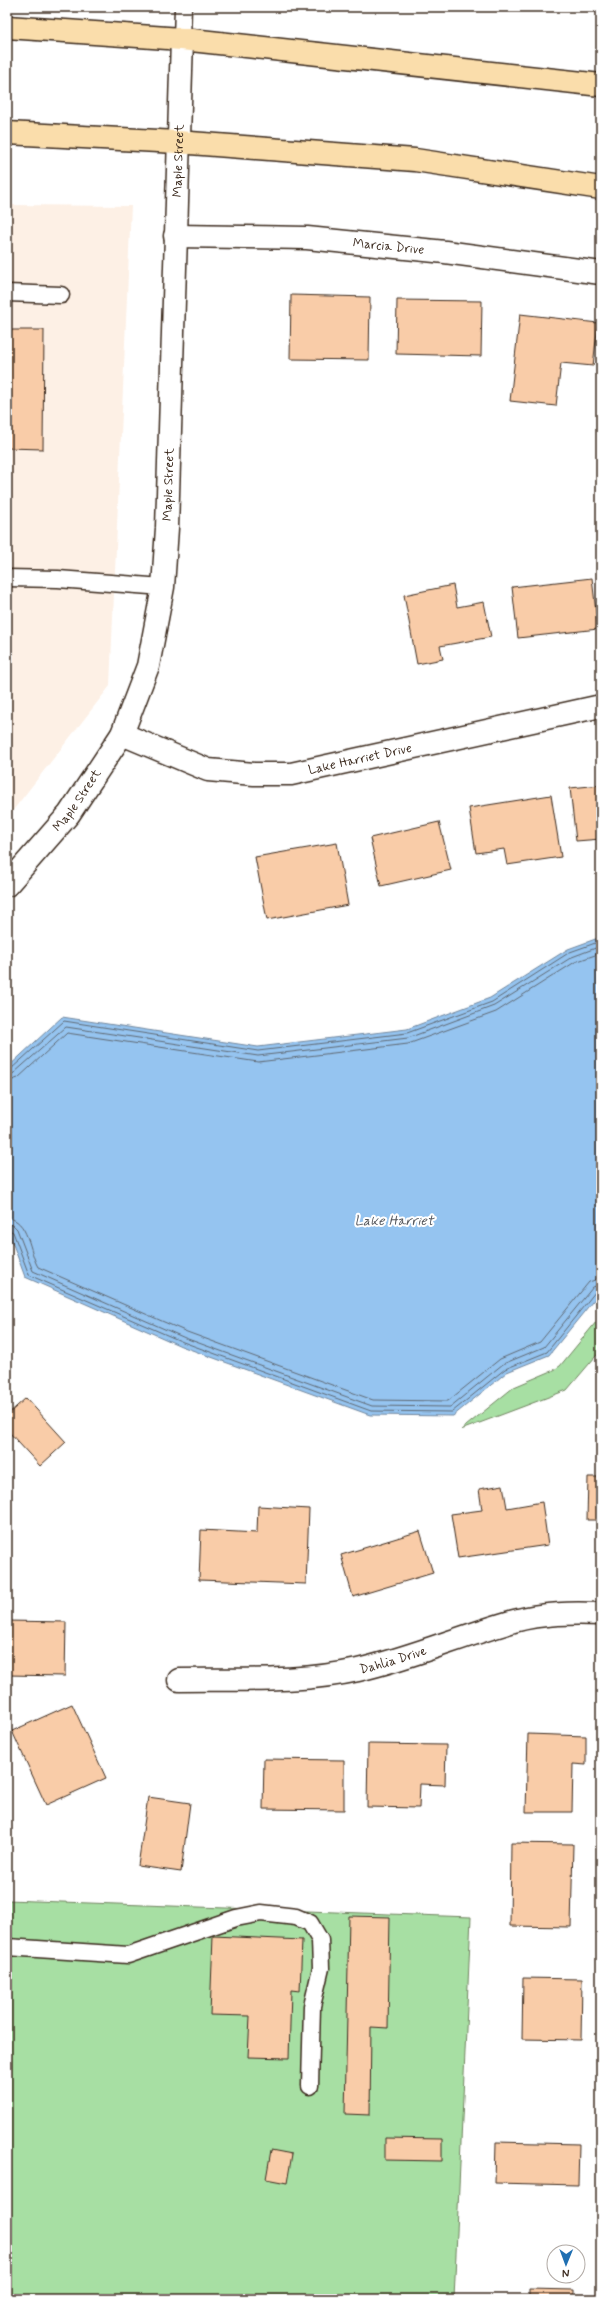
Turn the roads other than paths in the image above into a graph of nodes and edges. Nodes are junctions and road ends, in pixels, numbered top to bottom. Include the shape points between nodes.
1 (183, 7) edge
2 (7, 27) edge
3 (182, 39) junction
4 (601, 85) edge
5 (7, 133) edge
6 (177, 142) junction
7 (601, 188) edge
8 (175, 236) junction
9 (601, 273) edge
10 (7, 293) edge
11 (61, 294) dead end
12 (7, 578) edge
13 (163, 587) junction
14 (601, 706) edge
15 (122, 734) junction
16 (7, 885) edge
17 (601, 1614) edge
18 (179, 1680) dead end
19 (7, 1947) edge
20 (310, 2086) dead end

1 - 3 lane
2 - 3 main road
3 - 4 main road
3 - 6 street, Maple Street
5 - 6 main road
6 - 7 main road via 415,160
6 - 8 street, Maple Street
8 - 9 street, Marcia Drive via 307,238 445,252
8 - 13 street, Maple Street
10 - 11 lane
12 - 13 lane
13 - 15 street, Maple Street via 148,666
14 - 15 street, Lake Harriet Drive via 291,774 208,770
15 - 16 street, Maple Street via 69,814
17 - 18 street, Dahlia Drive via 559,1613 514,1621 413,1656 356,1670 305,1677
19 - 20 lane via 128,1955 236,1918 261,1913 296,1917 310,1923 320,1940 321,1968 312,2006

